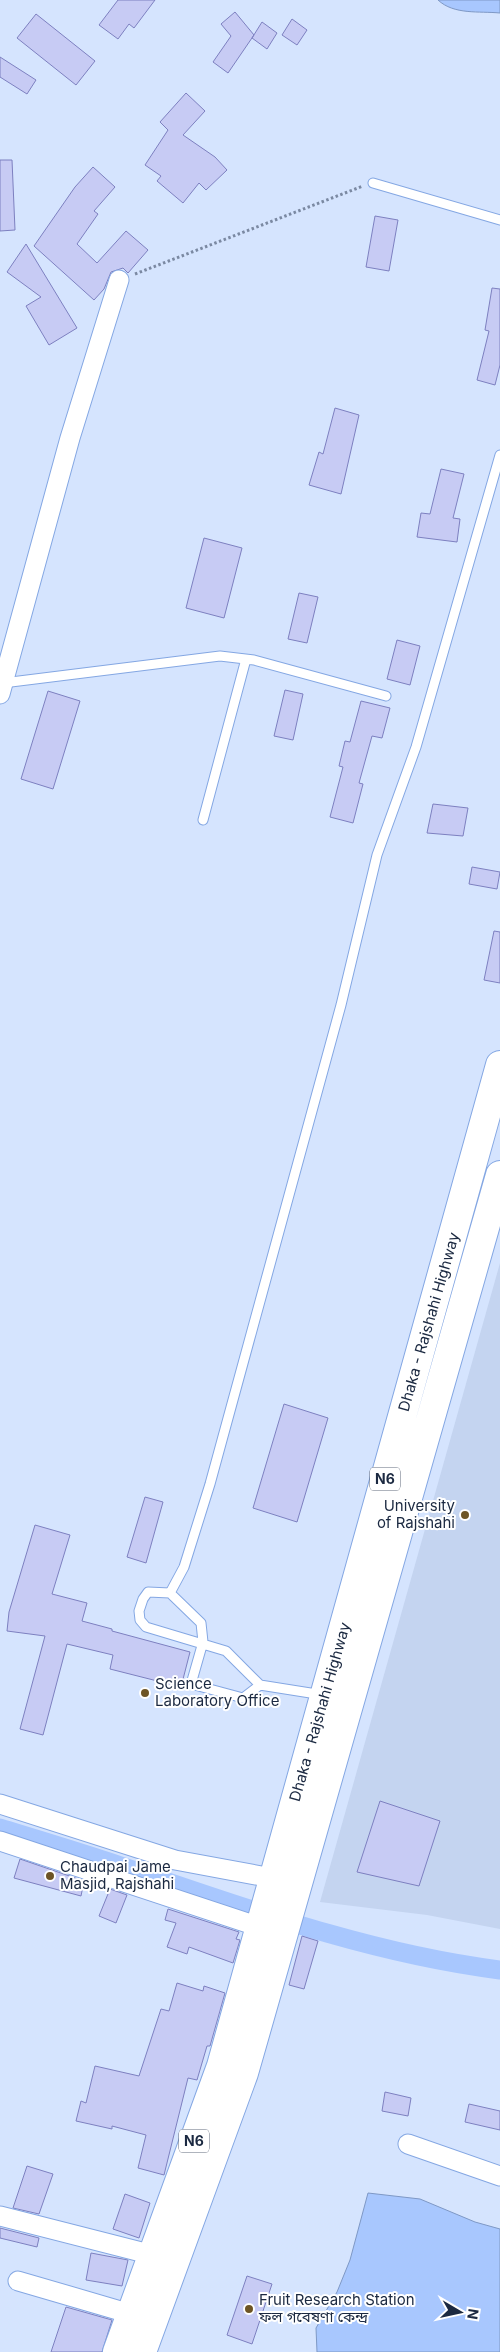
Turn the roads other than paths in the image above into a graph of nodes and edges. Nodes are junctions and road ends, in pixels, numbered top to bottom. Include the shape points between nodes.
1 (373, 182) road end
2 (500, 220) edge
3 (119, 280) road end
4 (500, 455) edge
5 (246, 659) junction
6 (2, 688) edge
7 (386, 696) dead end
8 (202, 820) dead end
9 (500, 1065) edge
10 (500, 1175) edge
11 (170, 1594) junction
12 (203, 1642) junction
13 (260, 1685) junction
14 (325, 1695) junction
15 (0, 1804) edge
16 (0, 1841) edge
17 (284, 1888) junction
18 (272, 1931) junction
19 (408, 2144) dead end
20 (500, 2176) edge
21 (0, 2216) edge
22 (153, 2255) junction
23 (18, 2281) dead end
24 (131, 2314) junction
25 (118, 2352) edge
26 (142, 2352) edge

1 - 2 lane
3 - 6 street via 70,438
4 - 11 lane via 416,747 377,855 341,1005 210,1484 184,1567
5 - 6 lane via 220,656
5 - 7 lane
5 - 8 lane
9 - 14 highway, Dhaka - Rajshahi Highway / N6
10 - 17 highway, Dhaka - Rajshahi Highway / N6
11 - 12 lane via 201,1623
11 - 12 lane via 148,1592 142,1600 140,1620 146,1627
12 - 13 lane via 226,1651
12 - 13 lane via 191,1684 242,1698
13 - 14 lane
14 - 17 highway, Dhaka - Rajshahi Highway / N6
15 - 17 street via 175,1860
16 - 18 street
17 - 18 highway, Dhaka - Rajshahi Highway / N6
18 - 22 highway, Dhaka - Rajshahi Highway / N6
18 - 26 highway, Dhaka - Rajshahi Highway / N6 via 244,2073
19 - 20 street
21 - 22 street
22 - 24 highway, Dhaka - Rajshahi Highway / N6
23 - 24 street
24 - 25 highway, Dhaka - Rajshahi Highway / N6

